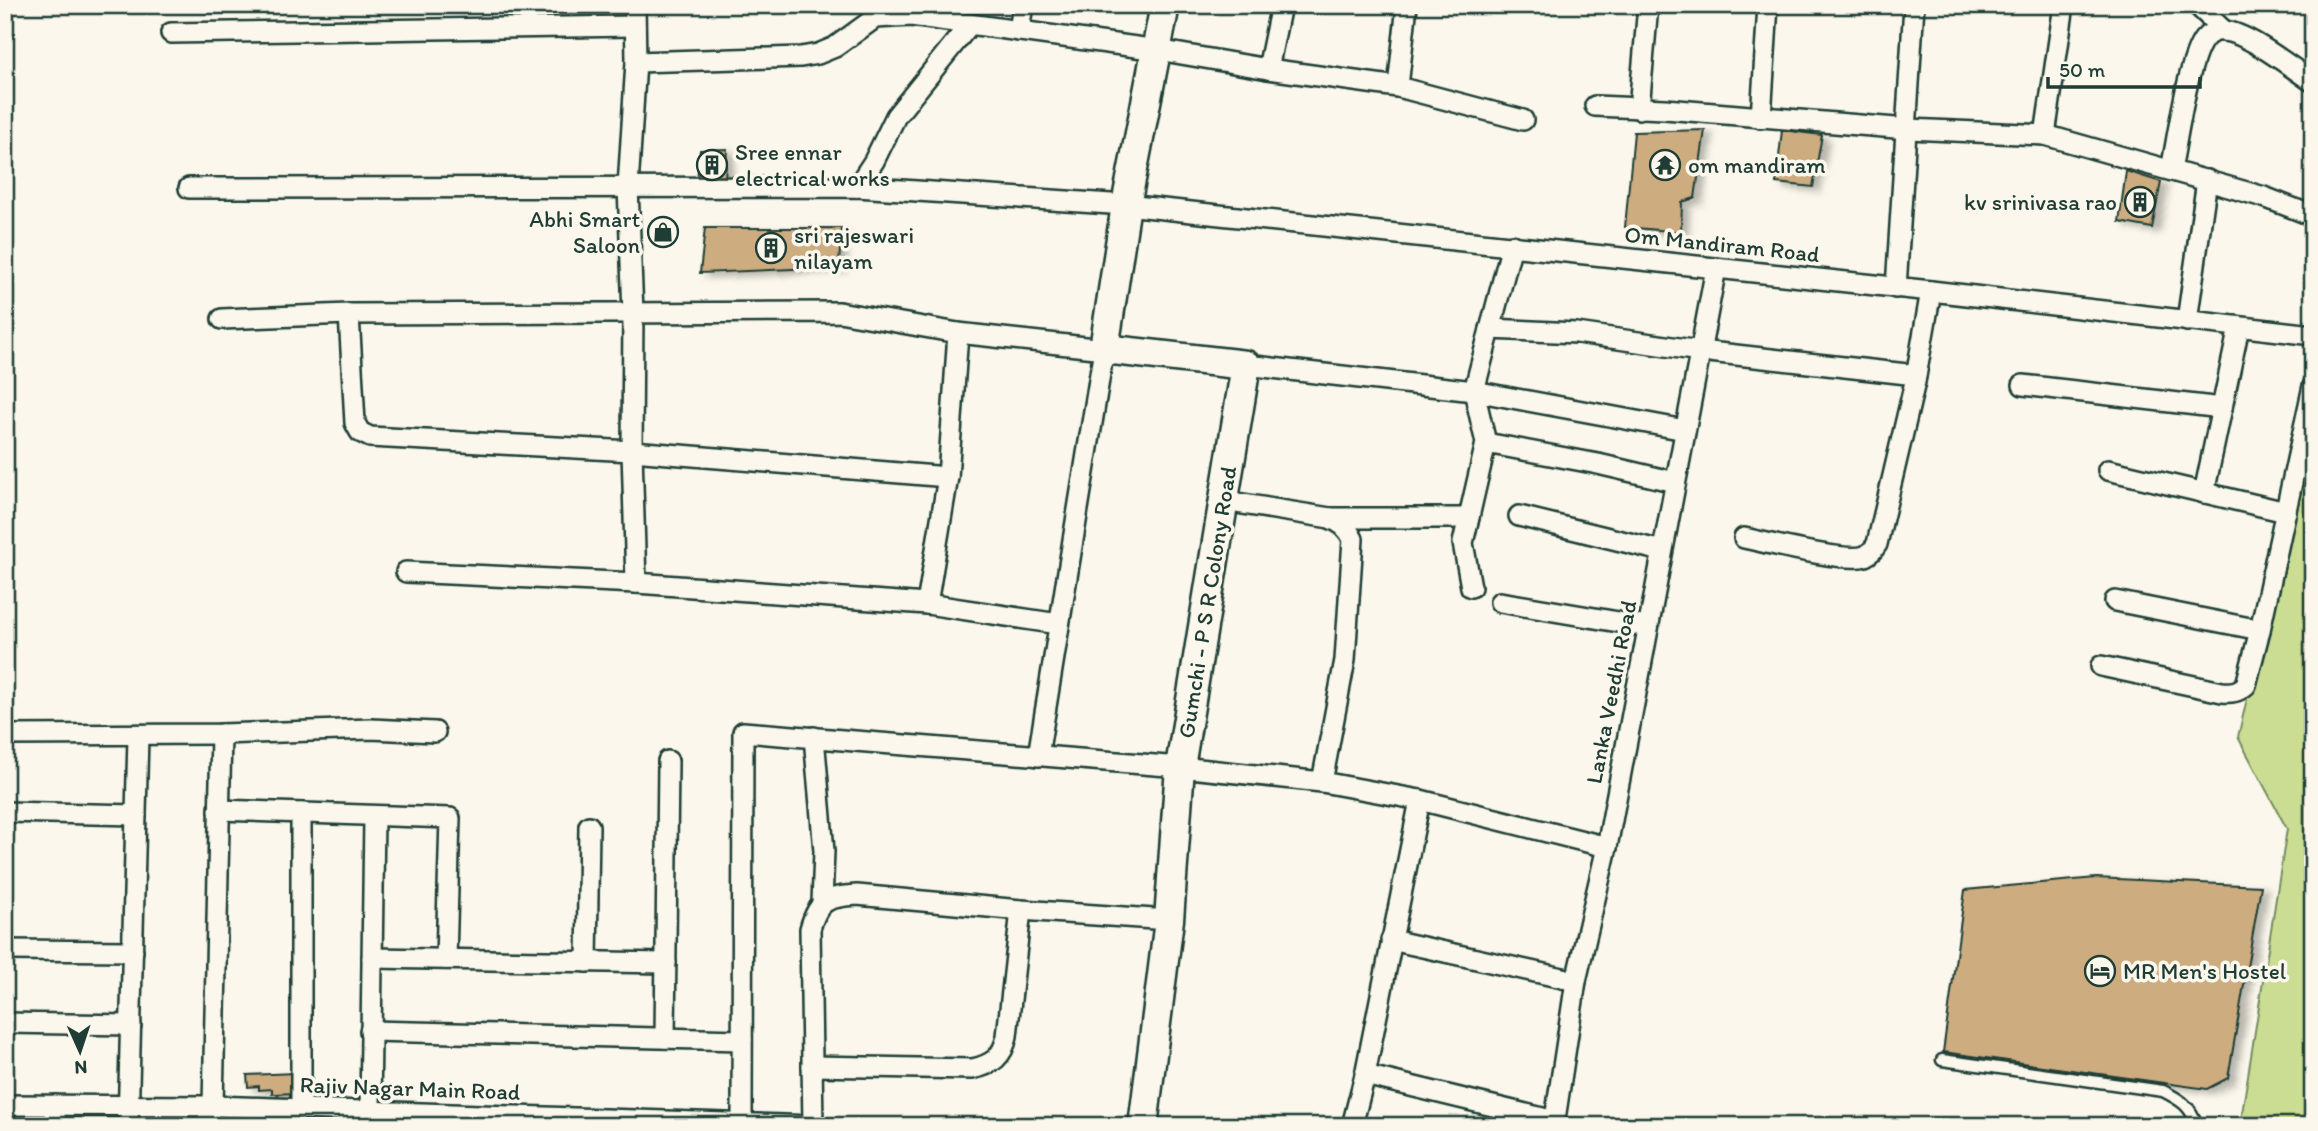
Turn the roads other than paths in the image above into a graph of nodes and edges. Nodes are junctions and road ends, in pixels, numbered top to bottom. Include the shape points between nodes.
1 (635, 5) edge
2 (1023, 5) edge
3 (1165, 5) edge
4 (1280, 5) edge
5 (1407, 5) edge
6 (1648, 5) edge
7 (1768, 5) edge
8 (1914, 5) edge
9 (2064, 5) edge
10 (2197, 5) edge
11 (943, 13) edge
12 (970, 24) junction
13 (635, 26) junction
14 (1019, 31) junction
15 (2224, 31) junction
16 (171, 33) dead end
17 (1158, 50) junction
18 (636, 62) junction
19 (1268, 69) junction
20 (2313, 82) edge
21 (1398, 87) junction
22 (1595, 106) dead end
23 (1639, 109) junction
24 (1761, 118) junction
25 (1522, 120) dead end
26 (1908, 129) junction
27 (2045, 135) junction
28 (2171, 170) junction
29 (2207, 180) junction
30 (628, 187) junction
31 (857, 187) junction
32 (189, 188) dead end
33 (1126, 205) junction
34 (2313, 216) edge
35 (1512, 245) junction
36 (1716, 268) junction
37 (1896, 288) junction
38 (1930, 290) junction
39 (634, 313) junction
40 (349, 314) junction
41 (222, 319) dead end
42 (2187, 321) junction
43 (2239, 327) junction
44 (1490, 329) junction
45 (958, 333) junction
46 (2313, 335) edge
47 (1104, 349) junction
48 (1700, 351) junction
49 (1246, 365) junction
50 (1916, 375) junction
51 (2023, 385) dead end
52 (2313, 386) edge
53 (1474, 391) junction
54 (2222, 408) junction
55 (1685, 430) junction
56 (1486, 443) junction
57 (632, 451) junction
58 (2108, 470) dead end
59 (948, 477) junction
60 (1675, 482) junction
61 (2204, 493) junction
62 (1224, 501) junction
63 (2286, 512) junction
64 (1519, 516) dead end
65 (1330, 518) junction
66 (1469, 519) junction
67 (1744, 538) dead end
68 (1662, 551) junction
69 (406, 572) dead end
70 (636, 583) junction
71 (1471, 587) dead end
72 (2115, 601) dead end
73 (1500, 602) dead end
74 (927, 604) junction
75 (1059, 624) junction
76 (1648, 627) junction
77 (2260, 630) junction
78 (2101, 666) dead end
79 (435, 732) dead end
80 (221, 734) junction
81 (5, 735) edge
82 (138, 736) junction
83 (814, 737) junction
84 (1038, 756) junction
85 (667, 761) dead end
86 (1180, 767) junction
87 (1322, 782) junction
88 (1420, 800) junction
89 (219, 810) junction
90 (5, 812) edge
91 (301, 813) junction
92 (136, 815) junction
93 (374, 816) junction
94 (589, 826) dead end
95 (1607, 848) junction
96 (822, 903) junction
97 (1021, 911) junction
98 (1169, 920) junction
99 (1391, 940) junction
100 (5, 950) edge
101 (132, 951) junction
102 (372, 958) junction
103 (446, 959) junction
104 (587, 962) junction
105 (666, 963) junction
106 (1576, 981) junction
107 (5, 1023) edge
108 (131, 1025) junction
109 (370, 1031) junction
110 (665, 1038) junction
111 (742, 1040) junction
112 (1942, 1060) dead end
113 (812, 1066) junction
114 (1365, 1075) junction
115 (5, 1105) edge
116 (55, 1105) junction
117 (301, 1109) junction
118 (370, 1111) junction
119 (210, 1113) edge
120 (129, 1116) edge
121 (533, 1121) edge
122 (609, 1122) edge
123 (1555, 1123) edge
124 (742, 1124) junction
125 (55, 1126) edge
126 (813, 1126) edge
127 (1143, 1126) edge
128 (1352, 1126) edge
129 (2197, 1126) edge

1 - 13 street
2 - 14 street
3 - 17 street
4 - 19 street
5 - 21 street
6 - 23 street
7 - 24 street
8 - 26 street
9 - 27 street
10 - 15 street
11 - 12 street
11 - 18 street via 874,18 835,47 801,57
12 - 14 street
12 - 31 street via 896,117
13 - 16 street
13 - 18 street
14 - 17 street
15 - 20 street via 2241,36
15 - 28 street via 2212,32 2204,39 2194,60
17 - 19 street
17 - 33 street
18 - 30 street
19 - 21 street
21 - 25 street
22 - 23 street
23 - 24 street
24 - 26 street
26 - 27 street
26 - 37 street
27 - 28 street
28 - 29 street
29 - 34 street
29 - 42 street
30 - 31 street, Om Mandiram Road
30 - 32 street, Om Mandiram Road
30 - 39 street
31 - 33 street, Om Mandiram Road
33 - 35 street, Om Mandiram Road
33 - 47 street
35 - 36 street, Om Mandiram Road
35 - 44 street
36 - 37 street, Om Mandiram Road
36 - 48 street, Lanka Veedhi Road
37 - 38 street, Om Mandiram Road
38 - 42 street, Om Mandiram Road
38 - 50 street
39 - 40 street
39 - 45 street via 839,312
39 - 57 street
40 - 41 street
40 - 57 street via 355,423 370,437
42 - 43 street, Om Mandiram Road
43 - 46 street, Om Mandiram Road
43 - 54 street
44 - 48 street via 1577,333
44 - 53 street
45 - 47 street
45 - 59 street
47 - 49 street
47 - 75 street
48 - 50 street
48 - 55 street, Lanka Veedhi Road
49 - 53 street
49 - 62 street, Gumchi - P S R Colony Road
50 - 67 street via 1872,551 1845,557
51 - 54 street
52 - 63 street
53 - 55 street
53 - 56 street
54 - 61 street
55 - 60 street, Lanka Veedhi Road
56 - 60 street
56 - 66 street
57 - 59 street
57 - 70 street
58 - 61 street
59 - 74 street
60 - 68 street, Lanka Veedhi Road
61 - 63 street
62 - 65 street
62 - 86 street, Gumchi - P S R Colony Road
63 - 77 street
64 - 68 street
65 - 66 street
65 - 87 street via 1349,530 1353,547 1345,660
66 - 71 street via 1463,543
68 - 76 street, Lanka Veedhi Road
69 - 70 street
70 - 74 street
72 - 77 street
73 - 76 street
74 - 75 street
75 - 84 street
76 - 95 street, Lanka Veedhi Road
77 - 78 street via 2246,685 2233,693
79 - 80 street via 371,729
80 - 82 street
80 - 89 street
81 - 82 street
82 - 92 street
83 - 84 street
83 - 96 street via 824,851
83 - 111 street via 743,732
84 - 86 street
85 - 105 street
86 - 87 street
86 - 98 street, Gumchi - P S R Colony Road
87 - 88 street
88 - 95 street
88 - 99 street
89 - 91 street
89 - 119 street
90 - 92 street
91 - 93 street
91 - 117 street
92 - 101 street
93 - 102 street
93 - 103 street via 450,818
94 - 104 street
95 - 106 street, Lanka Veedhi Road
96 - 97 street via 858,895
96 - 113 street via 815,909 810,929
97 - 98 street
97 - 113 street via 1007,1036 997,1060 972,1069
98 - 127 street, Gumchi - P S R Colony Road
99 - 106 street
99 - 114 street
100 - 101 street
101 - 108 street
102 - 103 street
102 - 109 street
103 - 104 street
104 - 105 street
105 - 110 street
106 - 123 street, Lanka Veedhi Road
107 - 108 street
108 - 120 street
109 - 110 street
109 - 118 street
110 - 111 street
111 - 124 street
112 - 129 lane via 2164,1091 2183,1101
113 - 126 street
114 - 123 street
114 - 128 street
115 - 116 street, Rajiv Nagar Main Road
116 - 120 street, Rajiv Nagar Main Road
116 - 125 street
117 - 118 street, Rajiv Nagar Main Road
117 - 119 street, Rajiv Nagar Main Road
118 - 121 street, Rajiv Nagar Main Road
119 - 120 street, Rajiv Nagar Main Road
121 - 122 street, Rajiv Nagar Main Road
122 - 124 street, Rajiv Nagar Main Road
124 - 126 street, Rajiv Nagar Main Road

